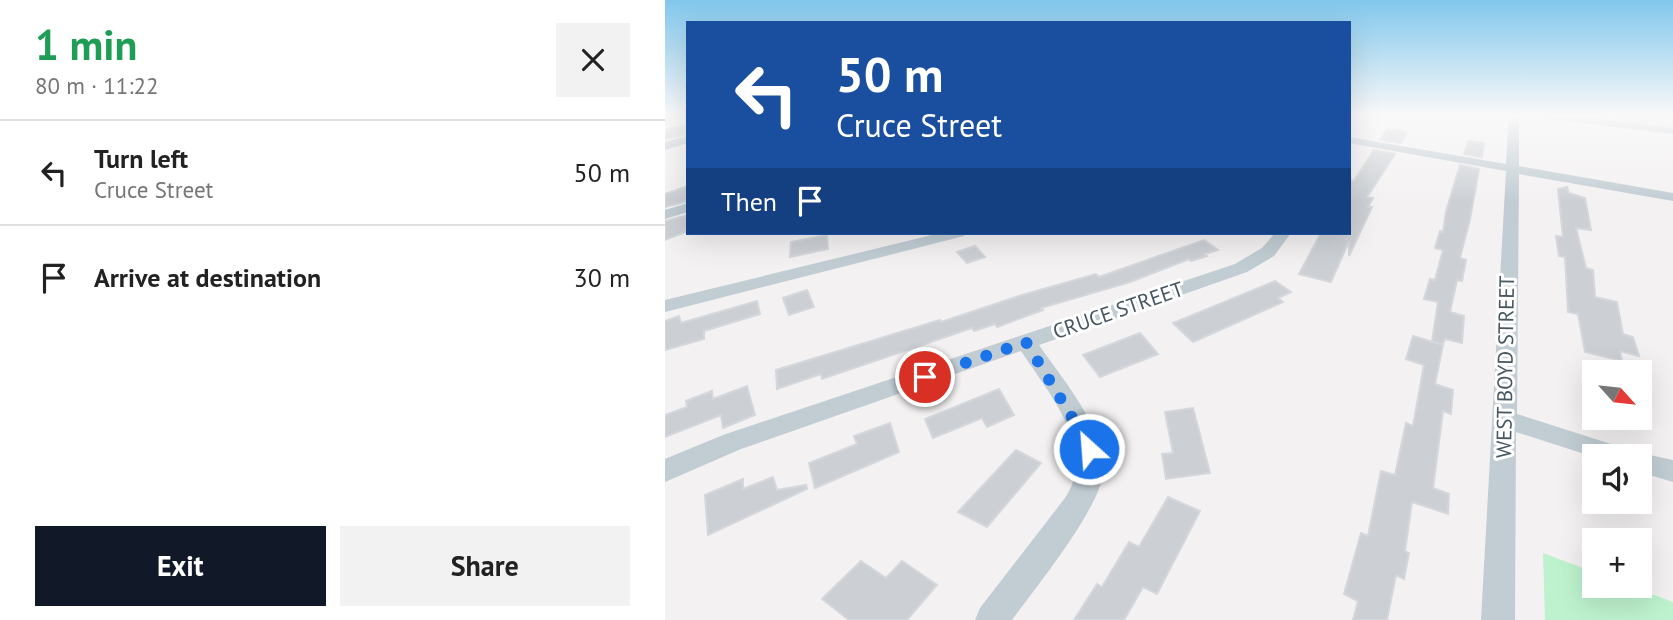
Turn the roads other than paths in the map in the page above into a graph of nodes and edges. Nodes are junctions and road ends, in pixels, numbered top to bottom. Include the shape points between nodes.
1 (1372, 144) edge
2 (1512, 144) edge
3 (1511, 168) junction
4 (1673, 197) edge
5 (686, 208) edge
6 (665, 215) edge
7 (950, 235) edge
8 (1281, 235) edge
9 (665, 306) edge
10 (1026, 342) junction
11 (1504, 419) junction
12 (1584, 444) edge
13 (1652, 465) edge
14 (665, 471) edge
15 (1673, 471) edge
16 (992, 620) edge
17 (1498, 620) edge

1 - 3 street
2 - 3 street, WEST BOYD STREET
3 - 4 street
3 - 11 street, WEST BOYD STREET
5 - 6 street
7 - 9 street
8 - 10 street, CRUCE STREET via 1268,252 1241,268
10 - 14 street, CRUCE STREET via 732,442
10 - 16 street via 1084,437 1091,466 1072,512
11 - 12 street
11 - 17 street, WEST BOYD STREET
13 - 15 street

